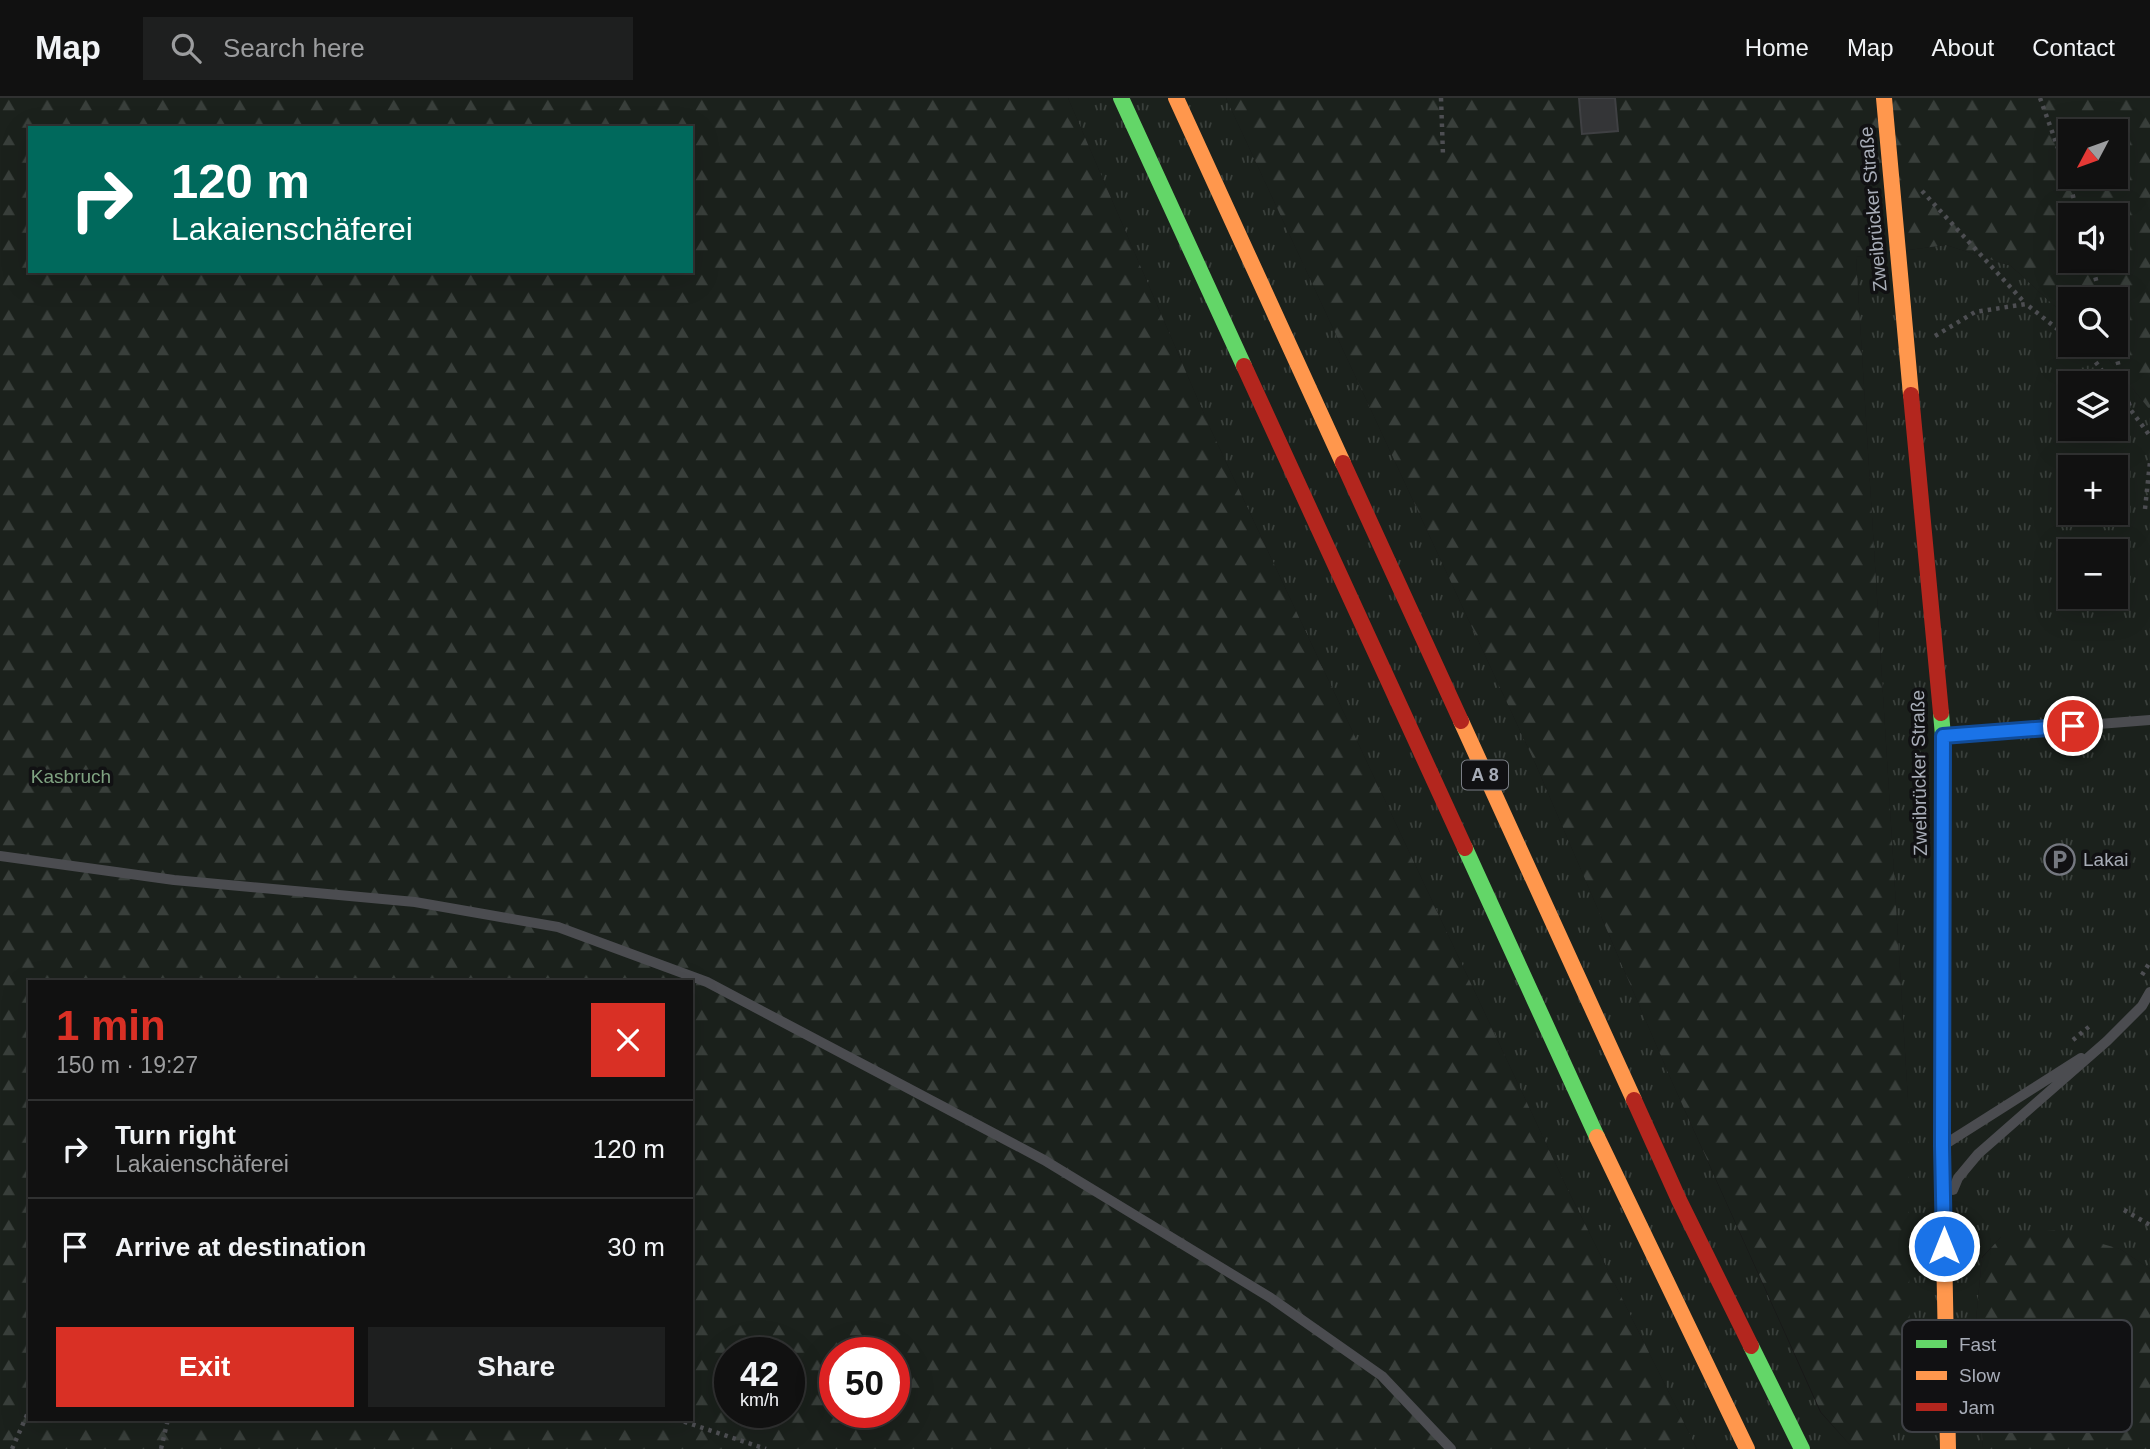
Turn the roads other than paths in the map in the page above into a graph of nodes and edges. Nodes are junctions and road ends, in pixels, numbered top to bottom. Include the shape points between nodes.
1 (1121, 98) edge
2 (1176, 98) edge
3 (1884, 98) edge
4 (2150, 720) edge
5 (1943, 736) junction
6 (0, 856) edge
7 (2150, 992) edge
8 (2107, 1041) junction
9 (1942, 1146) junction
10 (1944, 1214) junction
11 (1946, 1320) edge
12 (1451, 1449) edge
13 (1747, 1449) edge
14 (1802, 1449) edge

1 - 13 main road, A 8 via 1633,1215
2 - 14 main road, A 8 via 1679,1200
3 - 5 main road, Zweibrücker Straße
4 - 5 lane
5 - 9 main road, Zweibrücker Straße
6 - 12 lane via 174,880 415,902 558,927 707,982 1044,1160 1271,1298 1382,1376
7 - 8 lane
8 - 9 lane
8 - 10 lane via 1978,1154 1958,1178
9 - 10 main road, Zweibrücker Straße
10 - 11 main road, Zweibrücker Straße

